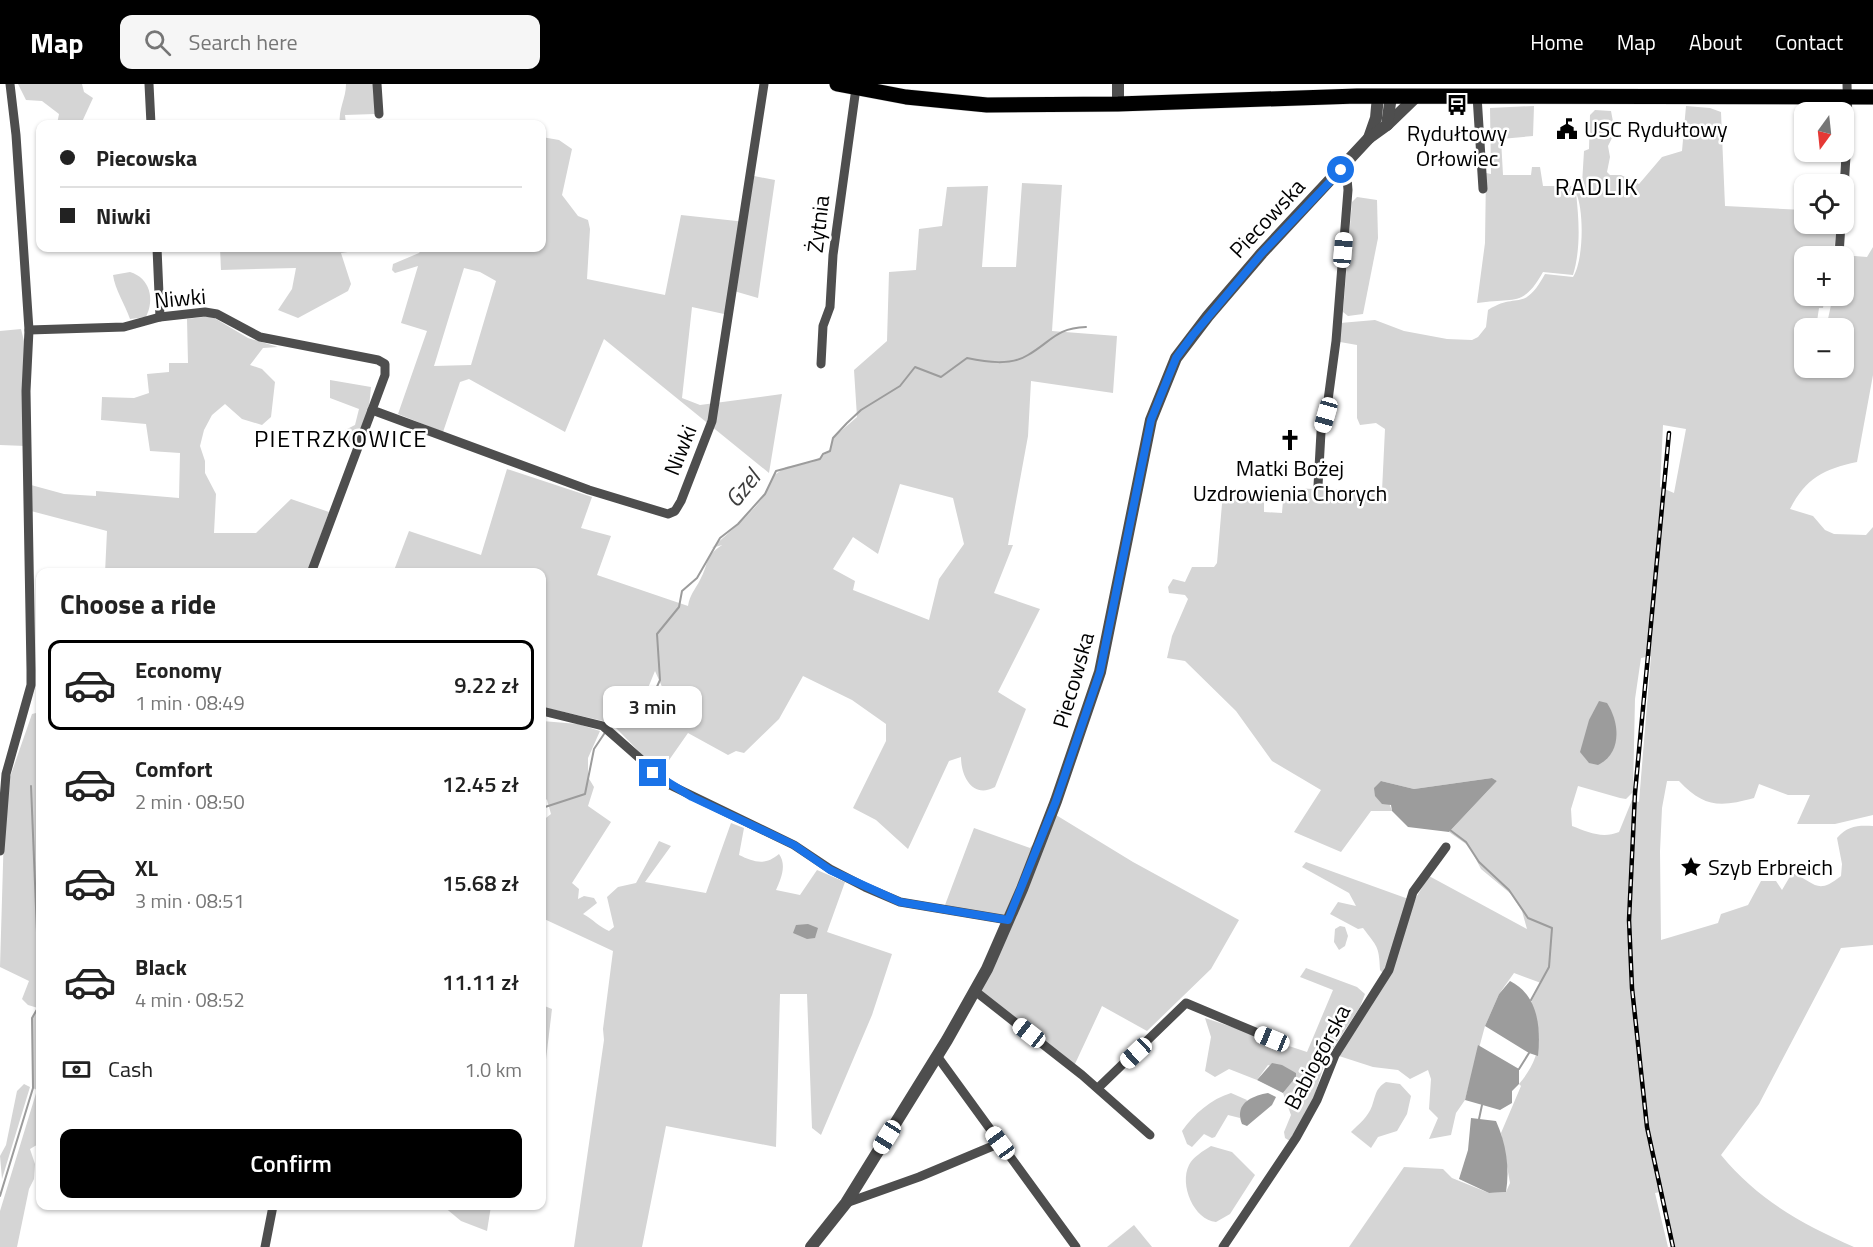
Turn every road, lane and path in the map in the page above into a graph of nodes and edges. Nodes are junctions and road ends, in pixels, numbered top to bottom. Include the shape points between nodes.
1 (10, 84) edge
2 (149, 84) edge
3 (377, 84) edge
4 (764, 84) edge
5 (837, 84) edge
6 (1118, 84) edge
7 (856, 88) junction
8 (1385, 90) edge
9 (1847, 90) edge
10 (1416, 96) junction
11 (1477, 96) junction
12 (1873, 97) edge
13 (1118, 104) junction
14 (379, 114) dead end
15 (151, 120) edge
16 (1387, 125) junction
17 (1369, 138) junction
18 (1341, 170) junction
19 (1844, 174) edge
20 (1483, 189) dead end
21 (157, 252) edge
22 (160, 317) junction
23 (29, 330) junction
24 (821, 364) dead end
25 (372, 410) junction
26 (1318, 486) dead end
27 (313, 568) edge
28 (546, 712) edge
29 (1446, 847) dead end
30 (0, 851) edge
31 (1008, 920) junction
32 (975, 991) junction
33 (1272, 1039) dead end
34 (937, 1056) junction
35 (1098, 1088) junction
36 (1150, 1135) dead end
37 (1000, 1143) junction
38 (846, 1203) junction
39 (272, 1210) edge
40 (266, 1247) edge
41 (811, 1247) edge
42 (1076, 1247) edge
43 (1224, 1247) edge

1 - 23 street
2 - 15 street
3 - 14 street
4 - 25 street, Niwki via 712,421 675,511 668,514 589,490
5 - 7 main road
6 - 13 street
7 - 13 main road via 987,105
7 - 24 street, Żytnia
8 - 10 main road
8 - 13 main road
8 - 16 street
8 - 17 street, Piecowska
9 - 11 main road
9 - 12 main road
9 - 19 street
10 - 11 main road
10 - 16 street, Piecowska
11 - 20 street
16 - 17 street, Piecowska
17 - 18 street, Piecowska
18 - 26 street via 1347,178 1348,190 1336,341 1321,432
18 - 31 street, Piecowska via 1208,316 1176,358 1164,385 1151,420 1100,672 1056,801
21 - 22 street
22 - 23 street, Niwki via 124,327
22 - 25 street, Niwki via 217,314 260,337 378,360 385,364 385,375
23 - 30 street via 26,391 31,685 6,774
25 - 27 street, Niwki
28 - 31 street via 603,726 670,785 794,845 830,870 865,887 900,902
29 - 43 street, Babiogórska via 1413,892 1389,970 1335,1055 1296,1138
31 - 32 street, Piecowska
32 - 34 street, Piecowska
32 - 35 street
33 - 35 street via 1186,1003
34 - 37 street
34 - 38 street, Piecowska
35 - 36 street
37 - 38 street
37 - 42 street
38 - 41 street, Piecowska
39 - 40 street

